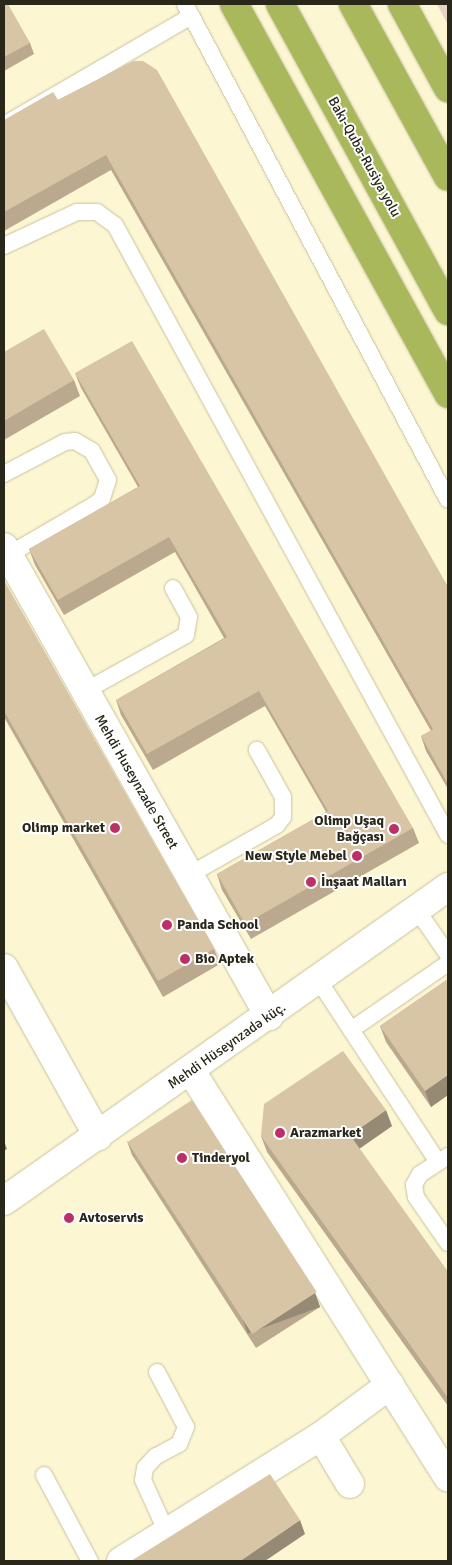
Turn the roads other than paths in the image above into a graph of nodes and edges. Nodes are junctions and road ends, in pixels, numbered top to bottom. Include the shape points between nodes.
1 (234, 4) edge
2 (280, 4) edge
3 (353, 4) edge
4 (402, 4) edge
5 (188, 10) edge
6 (448, 88) edge
7 (4, 125) edge
8 (448, 176) edge
9 (4, 246) edge
10 (448, 311) edge
11 (448, 394) edge
12 (4, 474) edge
13 (448, 500) edge
14 (6, 551) edge
15 (173, 588) dead end
16 (85, 691) junction
17 (258, 750) dead end
18 (448, 835) edge
19 (189, 875) junction
20 (448, 887) edge
21 (417, 910) junction
22 (448, 955) edge
23 (448, 963) edge
24 (4, 968) edge
25 (319, 981) junction
26 (269, 1016) junction
27 (351, 1030) junction
28 (191, 1071) junction
29 (98, 1136) junction
30 (443, 1159) edge
31 (4, 1201) edge
32 (448, 1243) edge
33 (157, 1372) dead end
34 (390, 1385) junction
35 (320, 1436) junction
36 (44, 1475) dead end
37 (448, 1477) edge
38 (350, 1484) dead end
39 (167, 1533) junction
40 (90, 1561) edge
41 (121, 1561) edge

1 - 11 highway
2 - 10 highway, Bakı-Quba-Rusiya yolu
3 - 8 highway
4 - 6 highway
5 - 7 lane
5 - 13 lane
9 - 18 lane via 77,212 97,212 115,225
12 - 14 lane via 65,442 75,442 92,452 108,480 102,499 94,506
14 - 16 street, Mehdi Huseynzadе Street
15 - 16 lane via 189,617 186,635
16 - 19 street, Mehdi Huseynzadе Street
17 - 19 lane via 283,797 283,817 277,825
19 - 26 street, Mehdi Huseynzadе Street
20 - 21 street, Mehdi Hüseynzadə küç.
21 - 22 lane
21 - 25 street, Mehdi Hüseynzadə küç.
23 - 27 lane
24 - 29 street
25 - 26 street, Mehdi Hüseynzadə küç.
25 - 27 lane
26 - 28 street, Mehdi Hüseynzadə küç.
27 - 30 lane
28 - 29 street, Mehdi Hüseynzadə küç.
28 - 34 street
29 - 31 street, Mehdi Hüseynzadə küç.
30 - 32 lane via 420,1174 414,1185 416,1197
33 - 39 lane via 186,1427 185,1438 156,1456 144,1474
34 - 35 street
34 - 37 street
35 - 38 street
35 - 39 street
36 - 40 lane
39 - 41 street

